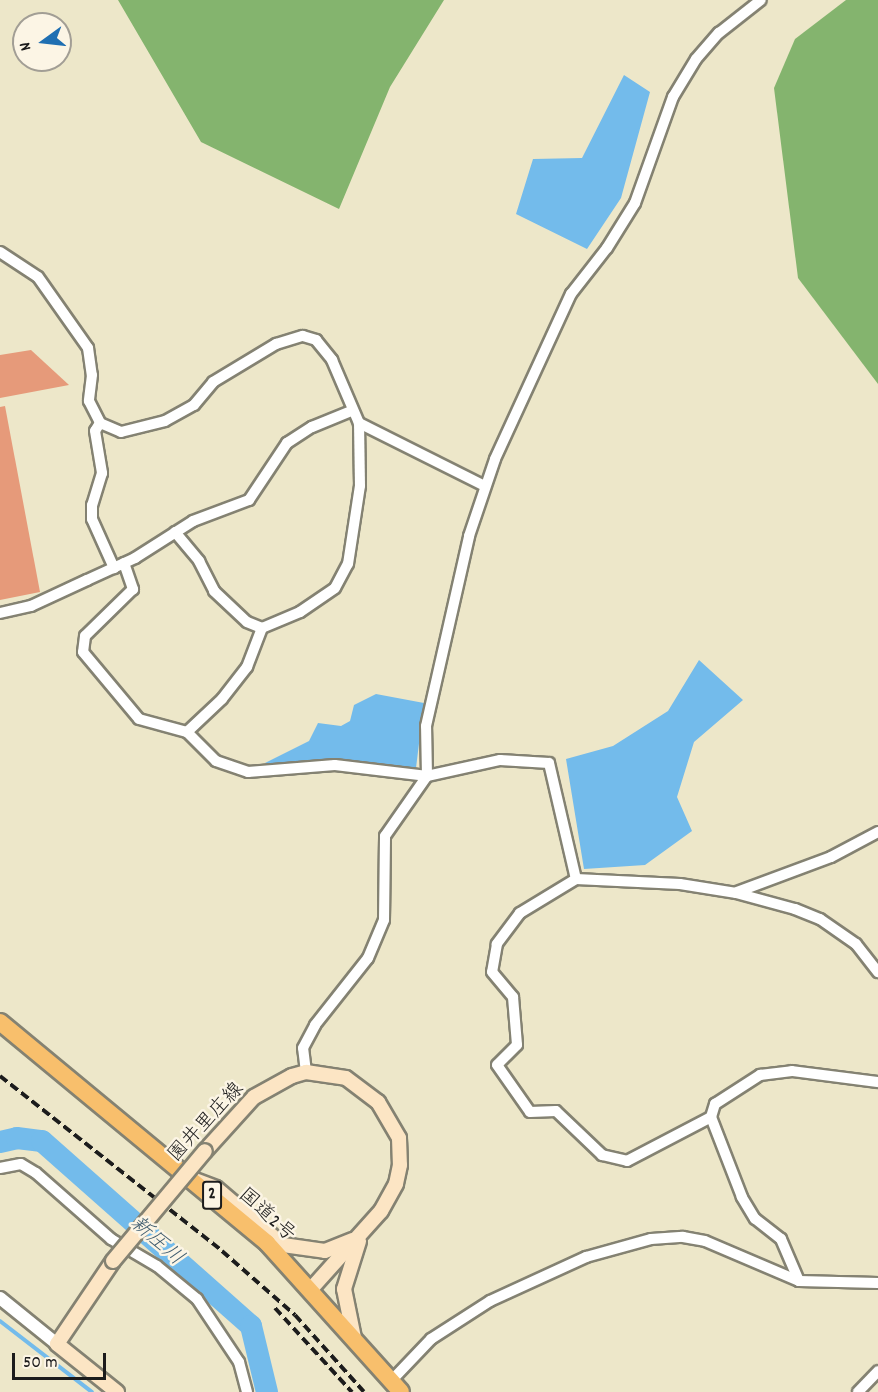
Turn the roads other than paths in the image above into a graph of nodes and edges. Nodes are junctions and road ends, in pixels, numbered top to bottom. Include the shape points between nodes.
1 (761, 0) edge
2 (0, 252) edge
3 (351, 411) junction
4 (100, 423) junction
5 (359, 423) junction
6 (485, 486) junction
7 (175, 532) junction
8 (119, 565) junction
9 (0, 614) edge
10 (262, 628) junction
11 (187, 732) junction
12 (427, 776) junction
13 (878, 832) edge
14 (576, 879) junction
15 (736, 892) junction
16 (878, 972) edge
17 (0, 1022) edge
18 (306, 1072) junction
19 (878, 1082) edge
20 (711, 1117) junction
21 (0, 1168) edge
22 (190, 1178) junction
23 (360, 1236) junction
24 (799, 1281) junction
25 (878, 1283) edge
26 (311, 1289) junction
27 (0, 1298) edge
28 (354, 1338) junction
29 (57, 1344) junction
30 (878, 1371) edge
31 (397, 1386) edge
32 (117, 1392) edge
33 (247, 1392) edge
34 (858, 1392) edge

1 - 6 street via 720,33 696,59 673,97 635,203 571,294
2 - 4 street via 38,277 88,348 92,375 89,401
3 - 4 street via 332,360 316,340 303,336 276,344 213,382 194,405 165,421 121,432
3 - 5 street
3 - 7 street via 312,427 287,443 249,500
4 - 8 street via 96,431 102,473 92,519
5 - 6 street
5 - 10 street via 360,486 348,564 335,588 300,612
6 - 12 street via 469,536 426,726
7 - 8 street
7 - 10 street via 199,561 214,591 247,622
8 - 9 street via 30,606
8 - 11 street via 133,589 85,636 83,652 139,718
10 - 11 street via 247,667 222,699
11 - 12 street via 216,761 248,772 335,765
12 - 14 street via 500,760 549,763
12 - 18 street via 385,836 384,920 368,958 315,1025 303,1048
13 - 15 street via 831,857
14 - 15 street via 680,884
14 - 20 street via 520,913 497,944 492,972 513,997 517,1044 497,1065 530,1112 556,1111 602,1155 627,1161
15 - 16 street via 820,919 856,944
17 - 22 highway, 国道2号 / 2
18 - 23 main road, 園井里庄線 via 338,1076 362,1089 378,1102 399,1138 396,1184 381,1211
18 - 29 main road, 園井里庄線, bridge via 276,1083 254,1097 205,1150 113,1261
19 - 20 street via 792,1071 760,1075 715,1104
20 - 24 street via 742,1197 755,1219 781,1239
21 - 33 street via 21,1164 36,1173 111,1239 156,1266 197,1299 239,1362
22 - 23 main road via 216,1188 283,1245 325,1251
22 - 26 highway, 国道2号 / 2 via 267,1243
23 - 26 main road, 園井里庄線
23 - 28 main road via 344,1289
24 - 25 street
24 - 31 street via 705,1241 683,1237 651,1239 575,1261 490,1301 431,1339
26 - 28 highway, 国道2号 / 2
27 - 29 street
28 - 31 highway, 国道2号 / 2
29 - 32 main road
30 - 34 street

